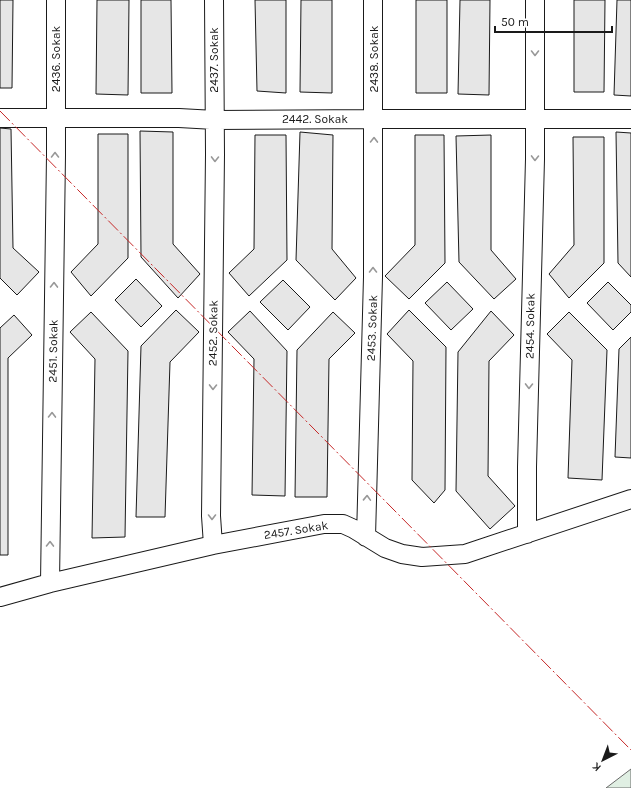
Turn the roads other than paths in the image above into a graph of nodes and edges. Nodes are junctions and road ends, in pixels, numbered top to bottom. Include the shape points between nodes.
1 (56, 0) edge
2 (214, 0) edge
3 (373, 0) edge
4 (535, 0) edge
5 (0, 118) edge
6 (56, 118) junction
7 (374, 119) junction
8 (536, 119) junction
9 (631, 119) edge
10 (215, 120) junction
11 (631, 499) edge
12 (527, 534) junction
13 (366, 537) junction
14 (213, 545) junction
15 (50, 584) junction
16 (0, 597) edge

1 - 6 street, 2436. Sokak
2 - 10 street, 2437. Sokak
3 - 7 street, 2438. Sokak
4 -> 8 street, 2454. Sokak
5 - 6 street, 2442. Sokak
6 - 10 street, 2442. Sokak
15 -> 6 street, 2451. Sokak
7 - 8 street, 2442. Sokak
7 - 10 street, 2442. Sokak
13 -> 7 street, 2453. Sokak via 373,284
8 - 9 street, 2442. Sokak
8 -> 12 street, 2454. Sokak via 526,467
10 -> 14 street, 2452. Sokak via 211,516
11 - 12 street, 2457. Sokak
12 - 13 street, 2457. Sokak via 465,554 422,557 385,548
13 - 14 street, 2457. Sokak via 343,524 324,524
14 - 15 street, 2457. Sokak
15 - 16 street, 2457. Sokak

